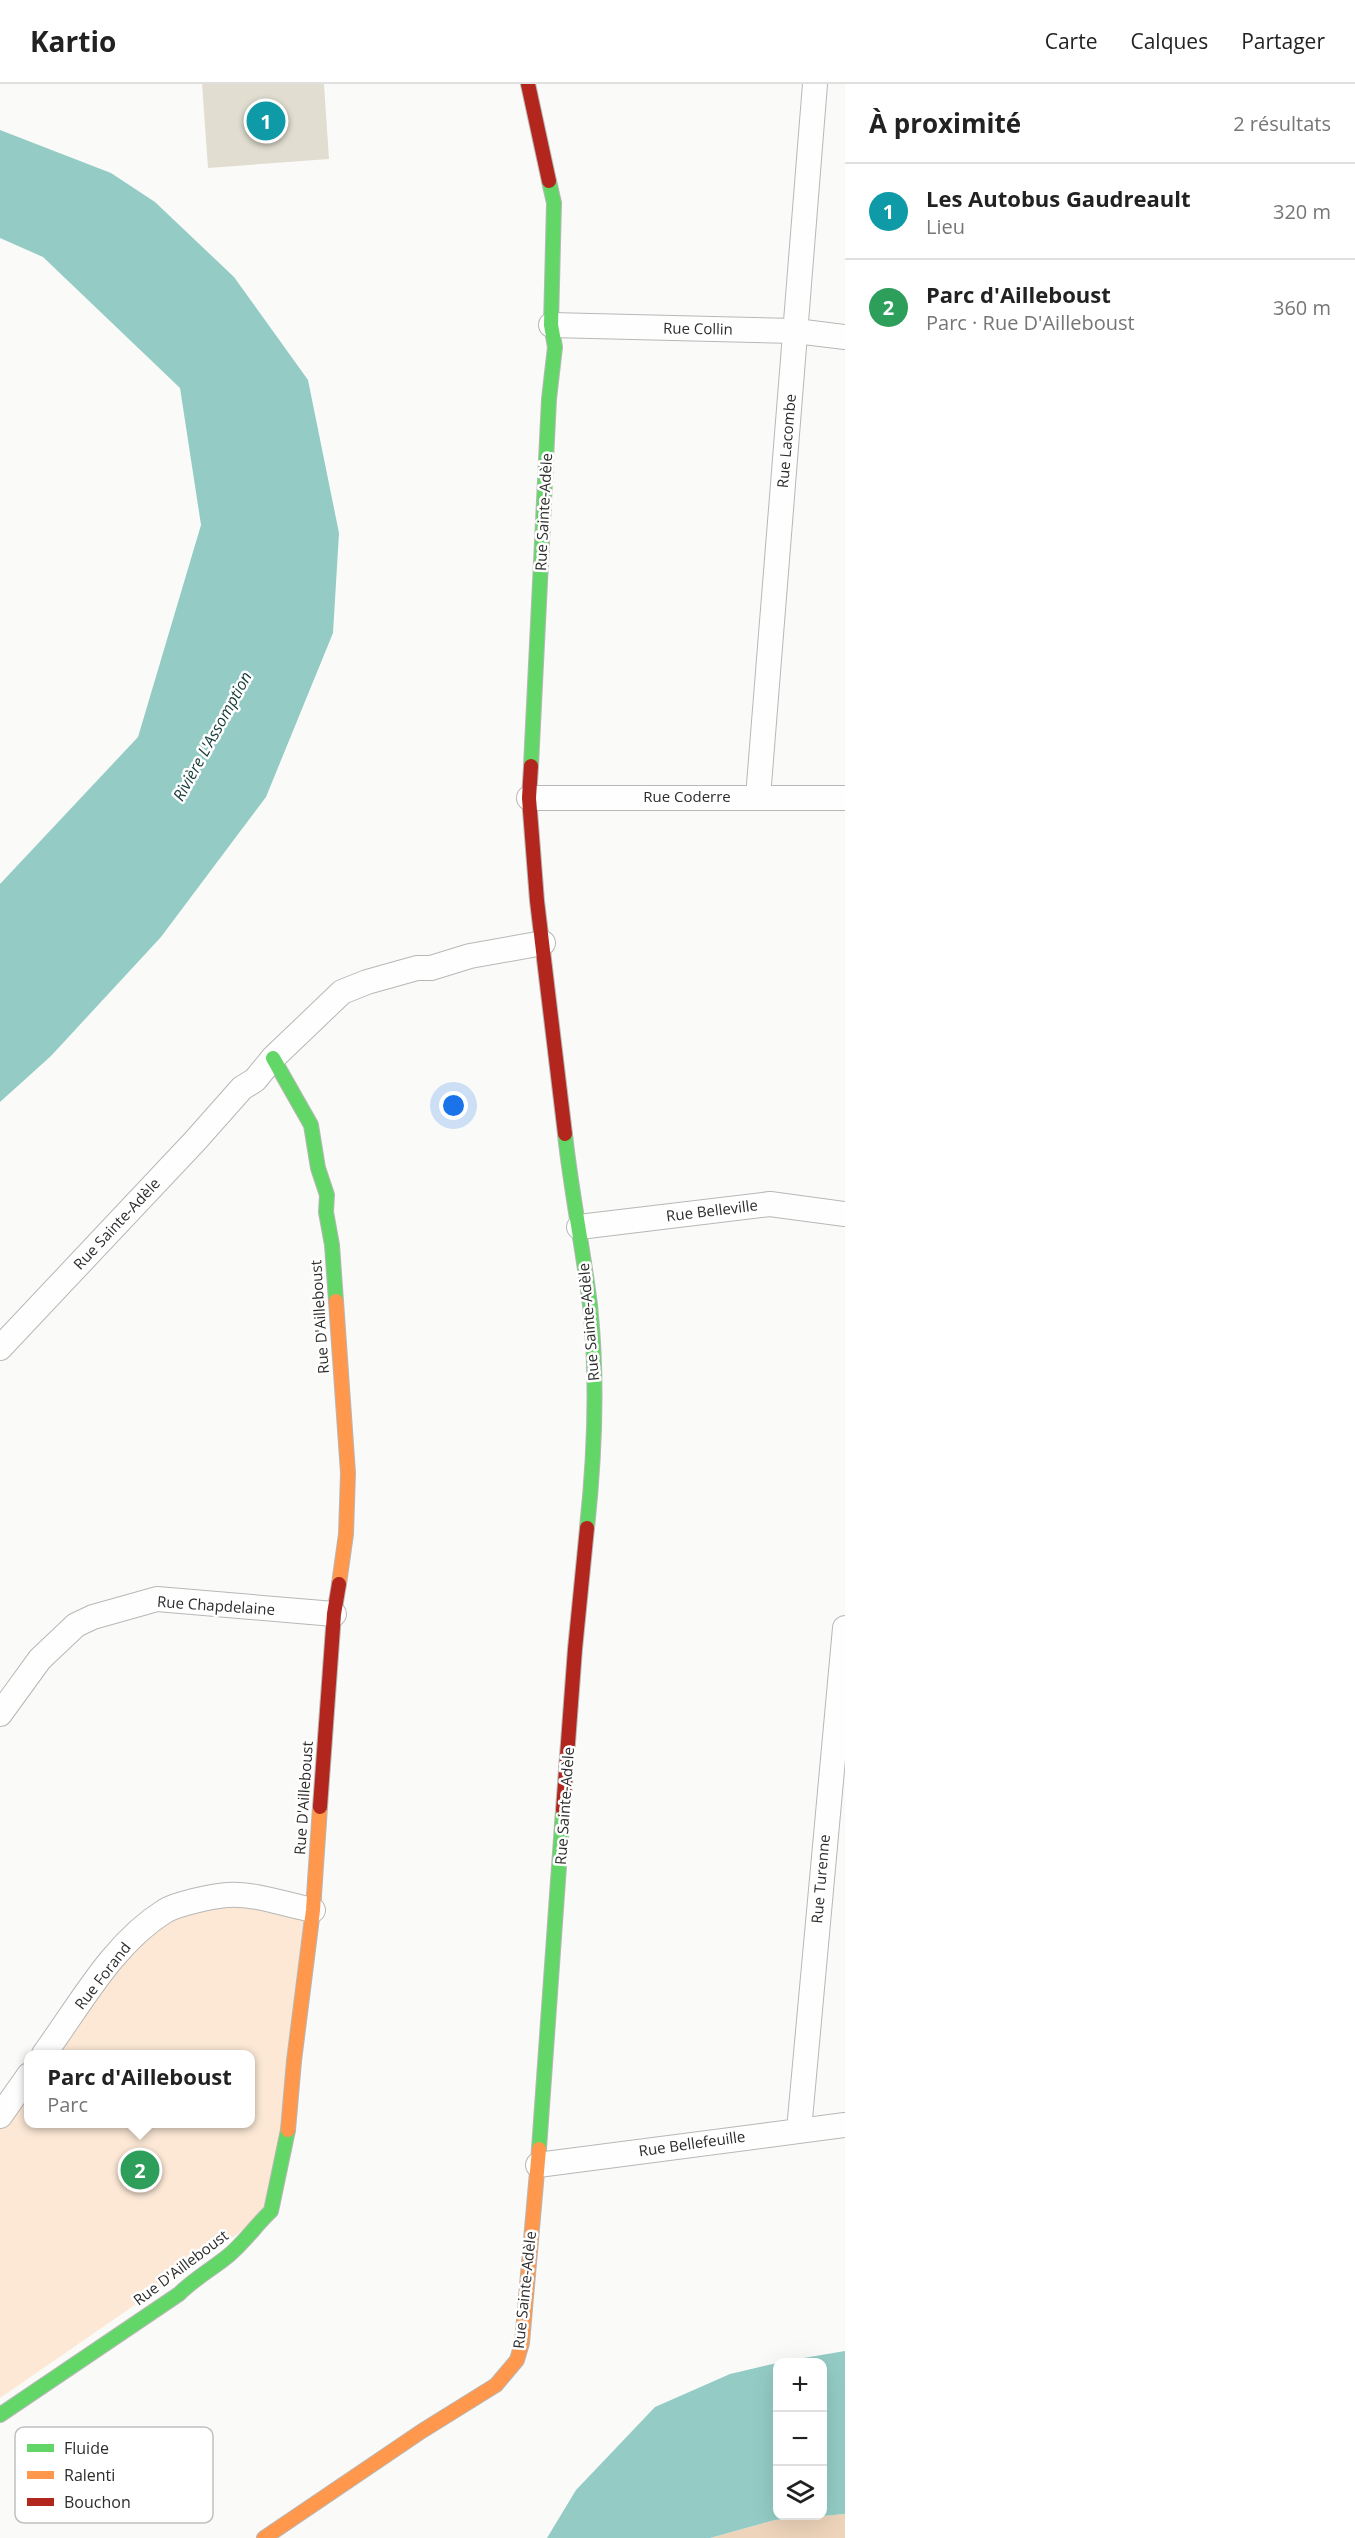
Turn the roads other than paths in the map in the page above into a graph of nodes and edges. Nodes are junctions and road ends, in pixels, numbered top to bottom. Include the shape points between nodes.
1 (528, 84) edge
2 (815, 84) edge
3 (551, 325) junction
4 (796, 331) junction
5 (845, 337) edge
6 (758, 797) junction
7 (529, 798) junction
8 (845, 798) edge
9 (543, 943) junction
10 (273, 1058) junction
11 (845, 1214) edge
12 (579, 1227) junction
13 (0, 1348) edge
14 (334, 1614) junction
15 (845, 1628) edge
16 (0, 1714) edge
17 (836, 1820) edge
18 (313, 1910) junction
19 (48, 2050) edge
20 (24, 2082) edge
21 (0, 2116) edge
22 (845, 2125) edge
23 (799, 2130) junction
24 (538, 2165) junction
25 (3, 2408) edge
26 (264, 2538) edge

1 - 3 street, Rue Sainte-Adèle via 554,203
2 - 4 street, Rue Lacombe
3 - 4 street, Rue Collin
3 - 7 street, Rue Sainte-Adèle via 555,347
4 - 5 street, Rue Collin
4 - 6 street, Rue Lacombe
6 - 7 street, Rue Coderre
6 - 8 street, Rue Coderre
7 - 9 street, Rue Sainte-Adèle
9 - 10 street, Rue Sainte-Adèle via 417,968 342,992
9 - 12 street, Rue Sainte-Adèle via 567,1162
10 - 13 street, Rue Sainte-Adèle
10 - 14 street, Rue D'Ailleboust via 311,1125 327,1195 348,1473 346,1534
11 - 12 street, Rue Belleville via 770,1204
12 - 24 street, Rue Sainte-Adèle via 590,1306 597,1407 575,1649
14 - 16 street, Rue Chapdelaine via 157,1599 93,1617 76,1625 40,1659
14 - 18 street, Rue D'Ailleboust
15 - 17 street, Rue Turenne
17 - 23 street, Rue Turenne
18 - 19 street, Rue Forand via 239,1895 167,1909 118,1952
18 - 25 street, Rue D'Ailleboust via 290,2120 271,2211 228,2256 179,2294
20 - 21 street
22 - 23 street, Rue Bellefeuille
23 - 24 street, Rue Bellefeuille
24 - 26 street, Rue Sainte-Adèle via 523,2333 518,2359 511,2370 489,2391 420,2430

